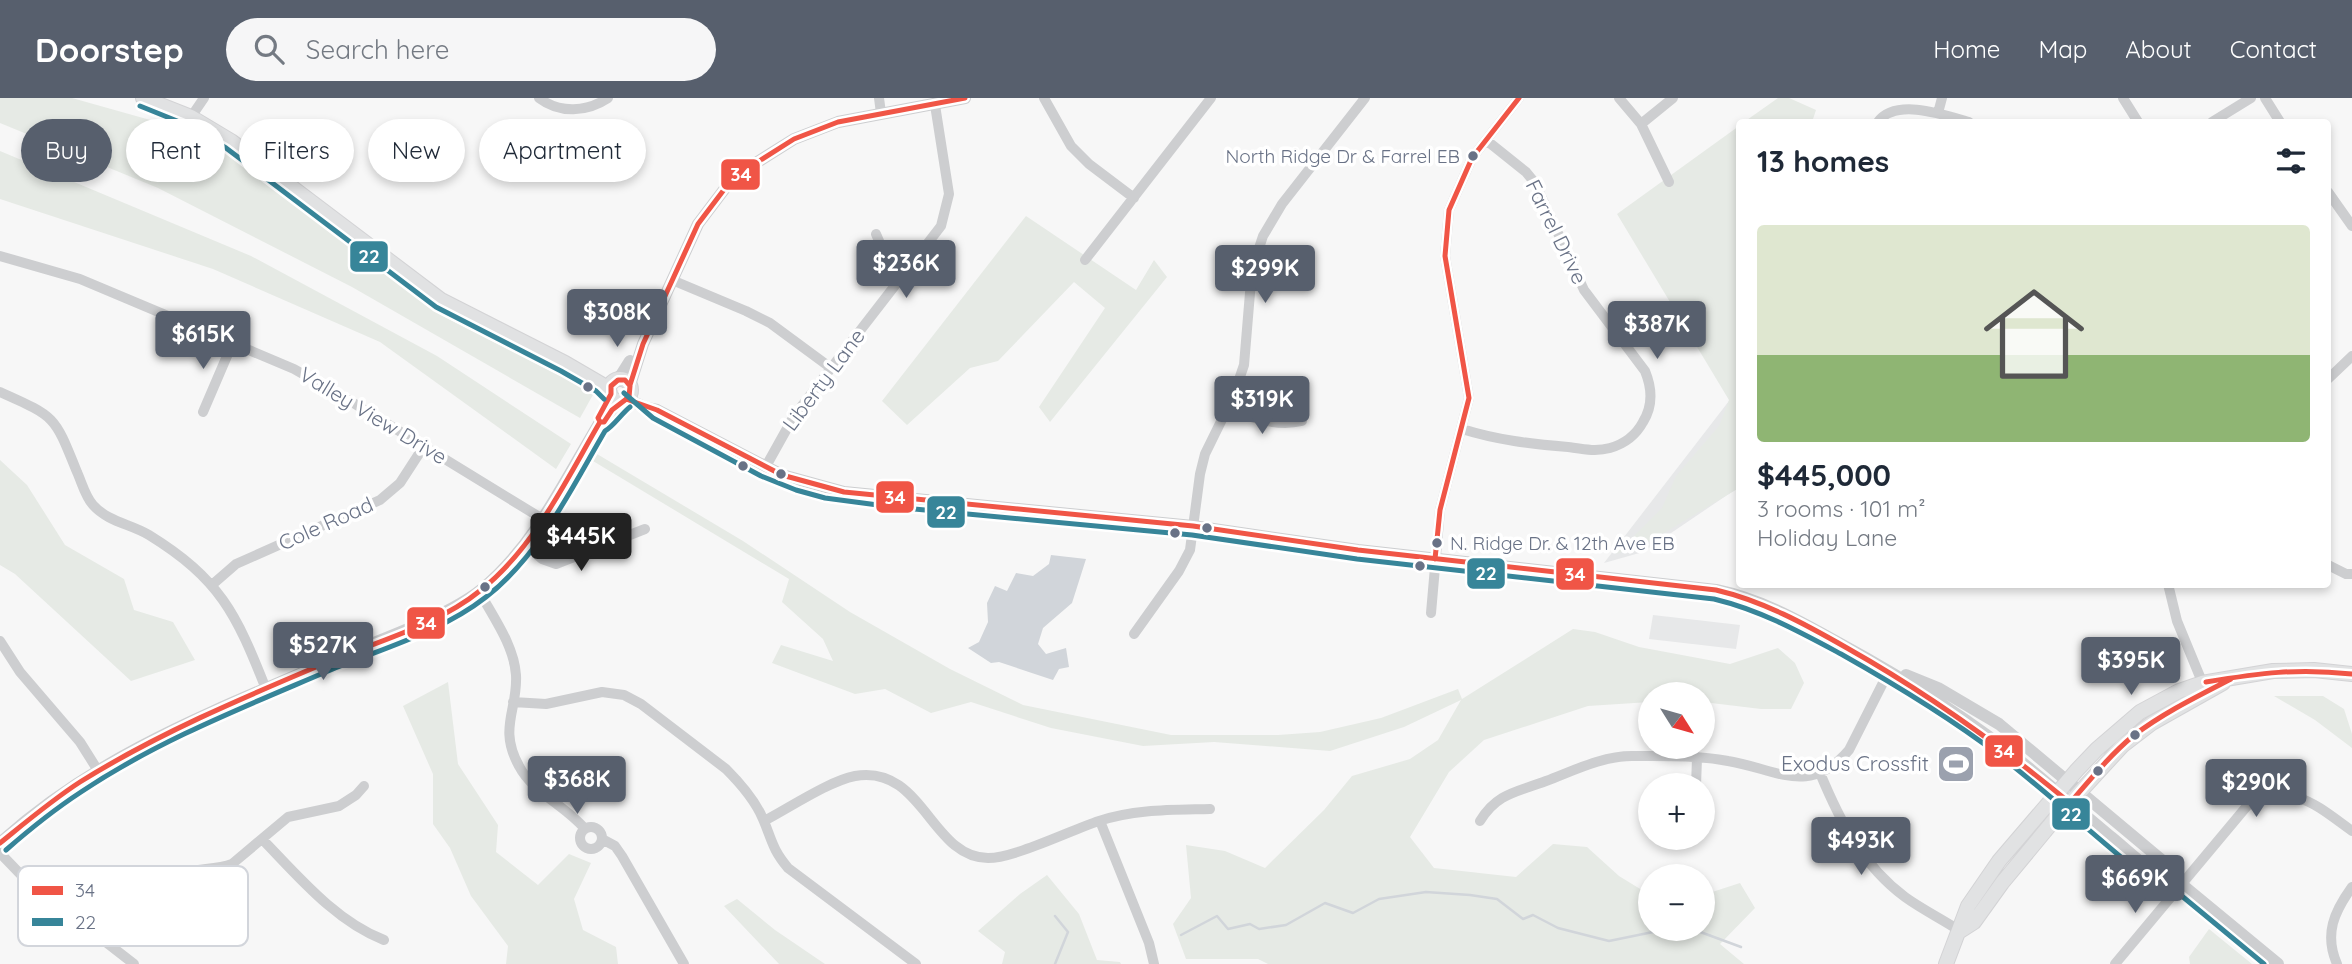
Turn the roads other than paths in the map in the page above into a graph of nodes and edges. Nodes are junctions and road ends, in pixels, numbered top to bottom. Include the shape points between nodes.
1 (144, 98) edge
2 (204, 98) edge
3 (539, 98) edge
4 (608, 98) edge
5 (879, 98) edge
6 (964, 98) edge
7 (1044, 98) edge
8 (1211, 98) edge
9 (1364, 98) edge
10 (1519, 98) edge
11 (1619, 98) edge
12 (1673, 98) edge
13 (1942, 98) edge
14 (2123, 98) edge
15 (2251, 98) edge
16 (2265, 98) edge
17 (935, 105) junction
18 (881, 113) junction
19 (1938, 113) junction
20 (191, 117) junction
21 (1880, 119) edge
22 (1959, 119) edge
23 (2136, 119) edge
24 (2217, 119) edge
25 (2278, 119) edge
26 (1641, 124) junction
27 (1486, 140) junction
28 (1669, 182) dead end
29 (2331, 196) edge
30 (1133, 198) junction
31 (2352, 226) edge
32 (876, 234) dead end
33 (0, 256) edge
34 (1085, 260) dead end
35 (909, 270) junction
36 (672, 281) junction
37 (233, 342) junction
38 (2352, 356) edge
39 (831, 368) junction
40 (2331, 374) edge
41 (621, 390) junction
42 (0, 392) edge
43 (1228, 407) junction
44 (203, 412) dead end
45 (1301, 421) dead end
46 (1462, 429) junction
47 (424, 446) junction
48 (765, 468) junction
49 (541, 518) junction
50 (1193, 526) junction
51 (645, 529) dead end
52 (524, 544) junction
53 (1435, 559) junction
54 (2331, 566) edge
55 (2352, 573) edge
56 (212, 584) junction
57 (2169, 588) edge
58 (479, 591) junction
59 (1431, 613) dead end
60 (1134, 634) dead end
61 (0, 640) edge
62 (1889, 671) junction
63 (2352, 674) edge
64 (2204, 687) junction
65 (266, 689) junction
66 (513, 702) junction
67 (1638, 756) edge
68 (1715, 759) edge
69 (97, 769) junction
70 (1821, 773) junction
71 (2068, 780) junction
72 (364, 786) dead end
73 (2057, 791) junction
74 (2080, 791) junction
75 (2070, 803) junction
76 (1210, 809) dead end
77 (764, 821) junction
78 (1100, 821) junction
79 (1480, 821) dead end
80 (585, 829) junction
81 (2352, 831) edge
82 (262, 839) junction
83 (601, 839) junction
84 (0, 843) edge
85 (0, 853) edge
86 (225, 866) edge
87 (18, 872) edge
88 (2181, 884) junction
89 (2352, 887) edge
90 (1960, 931) junction
91 (384, 940) dead end
92 (111, 946) edge
93 (134, 964) edge
94 (684, 964) edge
95 (916, 964) edge
96 (1154, 964) edge
97 (1946, 964) edge
98 (2116, 964) edge
99 (2278, 964) edge
100 (2337, 964) edge

1 - 20 main road
2 - 20 street
3 - 4 street via 554,106 578,109
5 - 18 street
6 - 17 street
7 - 30 street via 1071,146
8 - 30 street
9 - 43 street via 1282,204 1264,236 1251,281 1244,365
10 - 27 street
11 - 26 street
12 - 26 street
13 - 19 street
14 - 23 street
15 - 24 street
16 - 25 street
17 - 18 street
17 - 35 street, Liberty Lane via 948,178 947,209 935,236
18 - 36 street via 816,129 748,168 711,205
19 - 21 street via 1897,105
19 - 22 street
20 - 41 main road via 238,146 441,300
26 - 28 street
27 - 46 street via 1464,172 1447,223 1445,256 1469,398
27 - 46 street, Farrel Drive via 1535,183 1584,290 1645,371 1650,404 1634,435 1602,450 1502,441
29 - 31 street
30 - 34 street
32 - 35 street via 882,248
33 - 37 street, Valley View Drive via 80,279
35 - 39 street, Liberty Lane
36 - 39 street via 770,323
36 - 41 street
37 - 44 street
37 - 47 street, Valley View Drive via 294,369
38 - 40 street
39 - 48 street, Liberty Lane via 786,428
41 - 48 street
41 - 49 street
42 - 56 street via 43,411 58,426 88,498 102,514 161,542
43 - 45 street via 1256,420
43 - 50 street via 1200,474
46 - 53 street via 1440,510
47 - 49 street, Valley View Drive
47 - 56 street, Cole Road via 400,483 380,500 236,564
48 - 50 street via 799,482 844,492
49 - 52 street
50 - 53 street
50 - 60 street via 1186,561
51 - 52 street via 556,565
52 - 58 street
53 - 59 street
53 - 62 street via 1736,594 1775,608
54 - 55 street
56 - 65 street via 239,624
57 - 64 street
58 - 65 street
58 - 66 street via 513,660
61 - 69 street
62 - 70 street via 1849,750
62 - 71 street via 1912,677 1972,707
62 - 73 street via 1983,733
63 - 64 main road via 2273,671
64 - 71 main road via 2179,691 2140,712
64 - 74 main road via 2136,734
65 - 69 street via 170,730
66 - 77 street via 546,704 602,692 634,699 726,769
66 - 80 street via 510,741 519,767
67 - 79 street via 1602,760 1497,799
68 - 70 street via 1783,777
69 - 84 street
70 - 90 street via 1847,831 1870,863 1903,895
71 - 73 main road
71 - 74 street
72 - 82 street via 338,806 288,817
73 - 75 street
73 - 90 main road via 1982,885 1968,906
74 - 75 main road
74 - 88 street via 2176,872
75 - 88 street via 2169,881
75 - 90 main road via 1974,922
76 - 78 street via 1125,813
77 - 78 street via 840,781 864,775 888,779 909,792 957,846 976,856 998,857
77 - 95 street via 773,847 788,867
78 - 96 street
80 - 83 street via 597,829
80 - 83 street via 580,840 587,848 597,847
81 - 88 street via 2303,798 2270,796 2239,813
82 - 86 street
82 - 91 street via 324,900 365,932
83 - 94 street via 622,856
85 - 87 street
88 - 98 street
88 - 99 street
89 - 100 street via 2331,925
90 - 97 main road
92 - 93 street

